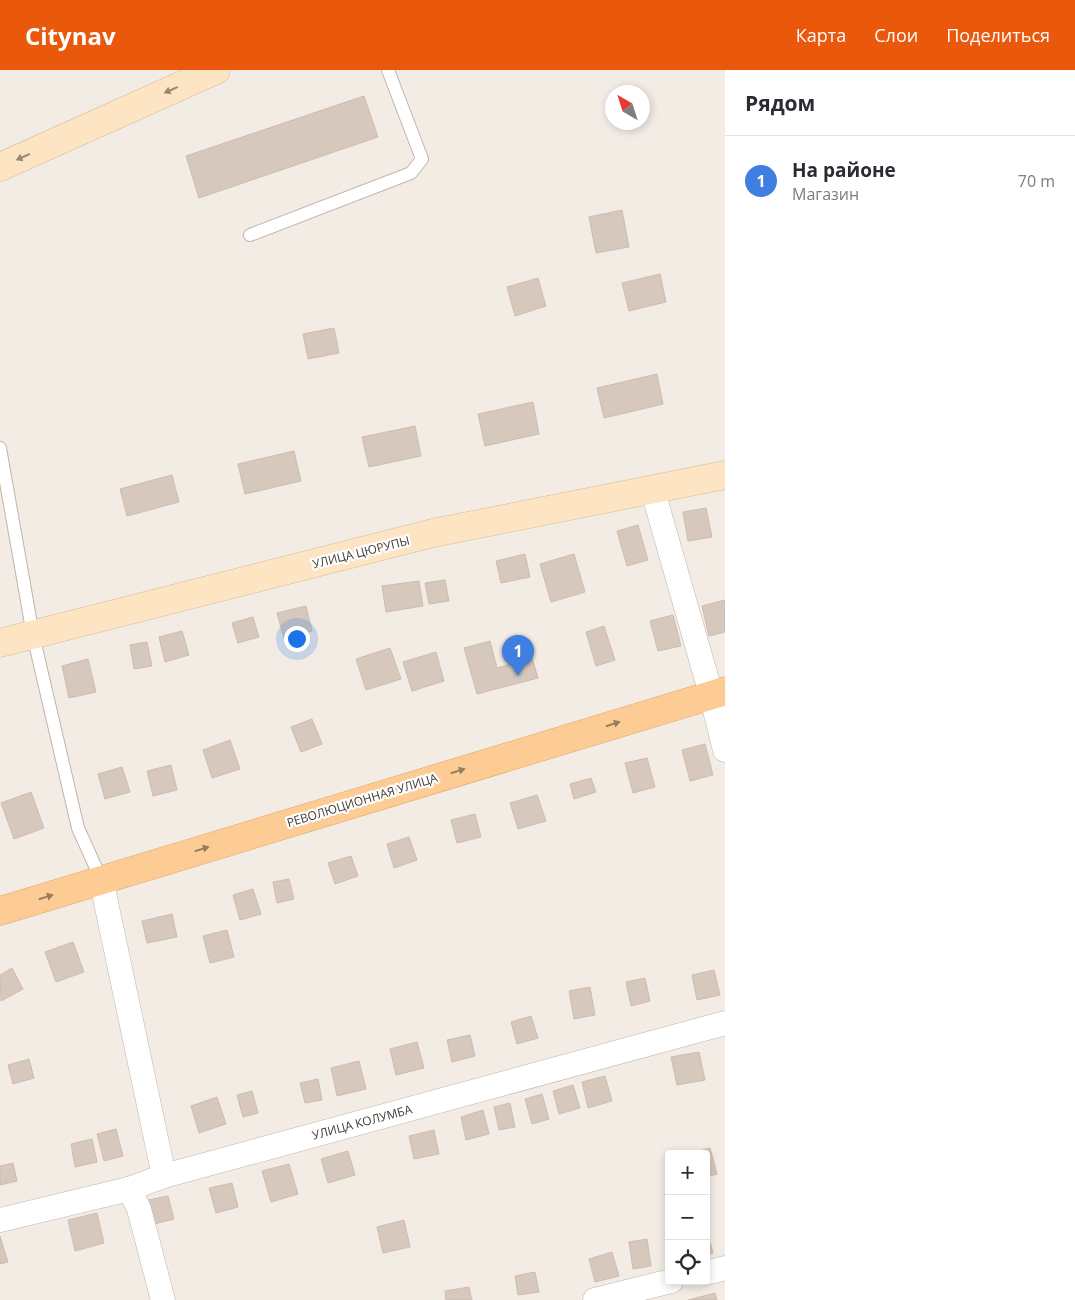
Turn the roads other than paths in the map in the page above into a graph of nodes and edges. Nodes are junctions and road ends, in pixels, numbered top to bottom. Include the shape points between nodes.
1 (216, 70) edge
2 (388, 70) edge
3 (0, 167) edge
4 (250, 235) dead end
5 (0, 448) edge
6 (725, 475) edge
7 (652, 488) junction
8 (33, 635) junction
9 (0, 643) edge
10 (718, 692) edge
11 (725, 750) edge
12 (102, 879) junction
13 (0, 911) edge
14 (725, 1023) edge
15 (164, 1176) junction
16 (129, 1190) junction
17 (0, 1220) edge
18 (725, 1268) edge
19 (710, 1272) edge
20 (665, 1282) edge
21 (163, 1300) edge
22 (595, 1300) edge

1 -> 3 street
2 - 4 lane via 422,159 411,173
5 - 8 lane
6 - 7 street, УЛИЦА ЦЮРУПЫ
7 - 8 street, УЛИЦА ЦЮРУПЫ via 433,533
7 - 10 street
8 - 9 street, УЛИЦА ЦЮРУПЫ
8 - 12 lane via 78,828
10 - 11 street
12 -> 10 main road, РЕВОЛЮЦИОННАЯ УЛИЦА
13 -> 12 main road, РЕВОЛЮЦИОННАЯ УЛИЦА
12 - 15 street
14 - 15 street, УЛИЦА КОЛУМБА
15 - 16 street, УЛИЦА КОЛУМБА
16 - 17 street, УЛИЦА КОЛУМБА
16 - 21 street via 139,1209
18 - 19 street
20 - 22 street

